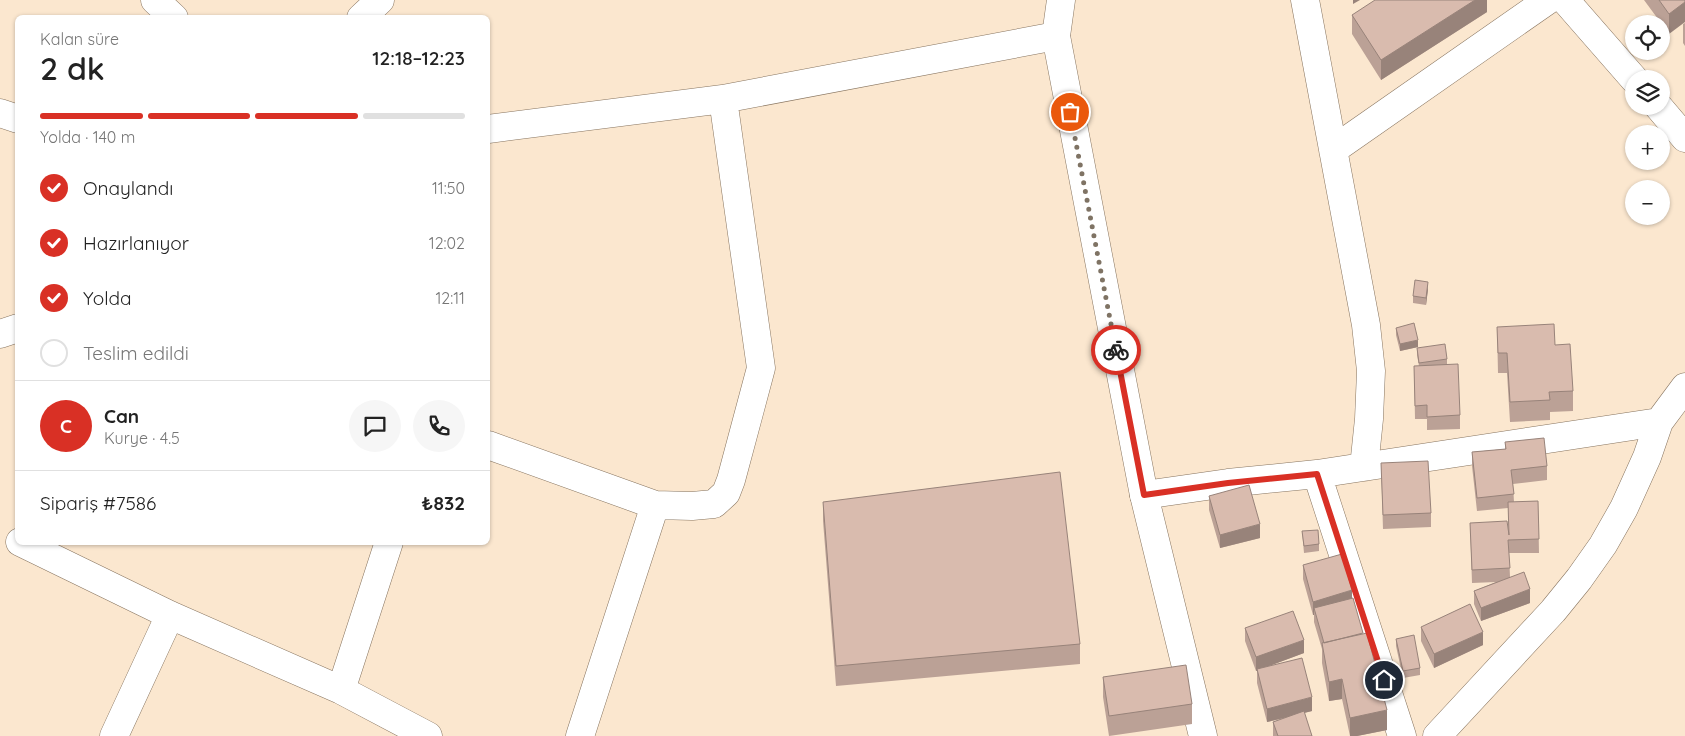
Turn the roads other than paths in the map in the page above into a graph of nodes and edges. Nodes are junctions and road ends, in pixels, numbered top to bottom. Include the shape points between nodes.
1 (155, 0) edge
2 (380, 0) edge
3 (1061, 0) edge
4 (1305, 0) edge
5 (1548, 0) edge
6 (1565, 0) edge
7 (171, 15) edge
8 (364, 15) edge
9 (1056, 36) junction
10 (1626, 70) edge
11 (723, 98) junction
12 (0, 113) edge
13 (1666, 115) edge
14 (15, 118) edge
15 (490, 129) edge
16 (1685, 138) edge
17 (1333, 150) junction
18 (15, 329) edge
19 (0, 334) edge
20 (1685, 387) edge
21 (1659, 422) junction
22 (490, 446) edge
23 (1364, 467) junction
24 (1317, 474) junction
25 (1144, 495) junction
26 (655, 505) junction
27 (0, 533) edge
28 (15, 540) edge
29 (25, 545) edge
30 (388, 545) edge
31 (170, 615) junction
32 (341, 690) junction
33 (114, 736) edge
34 (428, 736) edge
35 (580, 736) edge
36 (1203, 736) edge
37 (1402, 736) edge
38 (1437, 736) edge

1 - 7 street
2 - 8 street
3 - 9 street
4 - 17 street
5 - 17 street
6 - 10 street
9 - 11 street
9 - 25 street
11 - 15 street
11 - 26 street via 761,368 726,493 714,504
12 - 14 street
13 - 16 street
17 - 23 street via 1366,325 1370,371
18 - 19 street
20 - 21 street
21 - 23 street
21 - 38 street via 1624,508 1579,579
22 - 26 street
23 - 24 street
24 - 25 street
24 - 37 street
25 - 36 street
26 - 35 street
27 - 28 street
29 - 31 street
30 - 32 street
31 - 32 street
31 - 33 street
32 - 34 street

